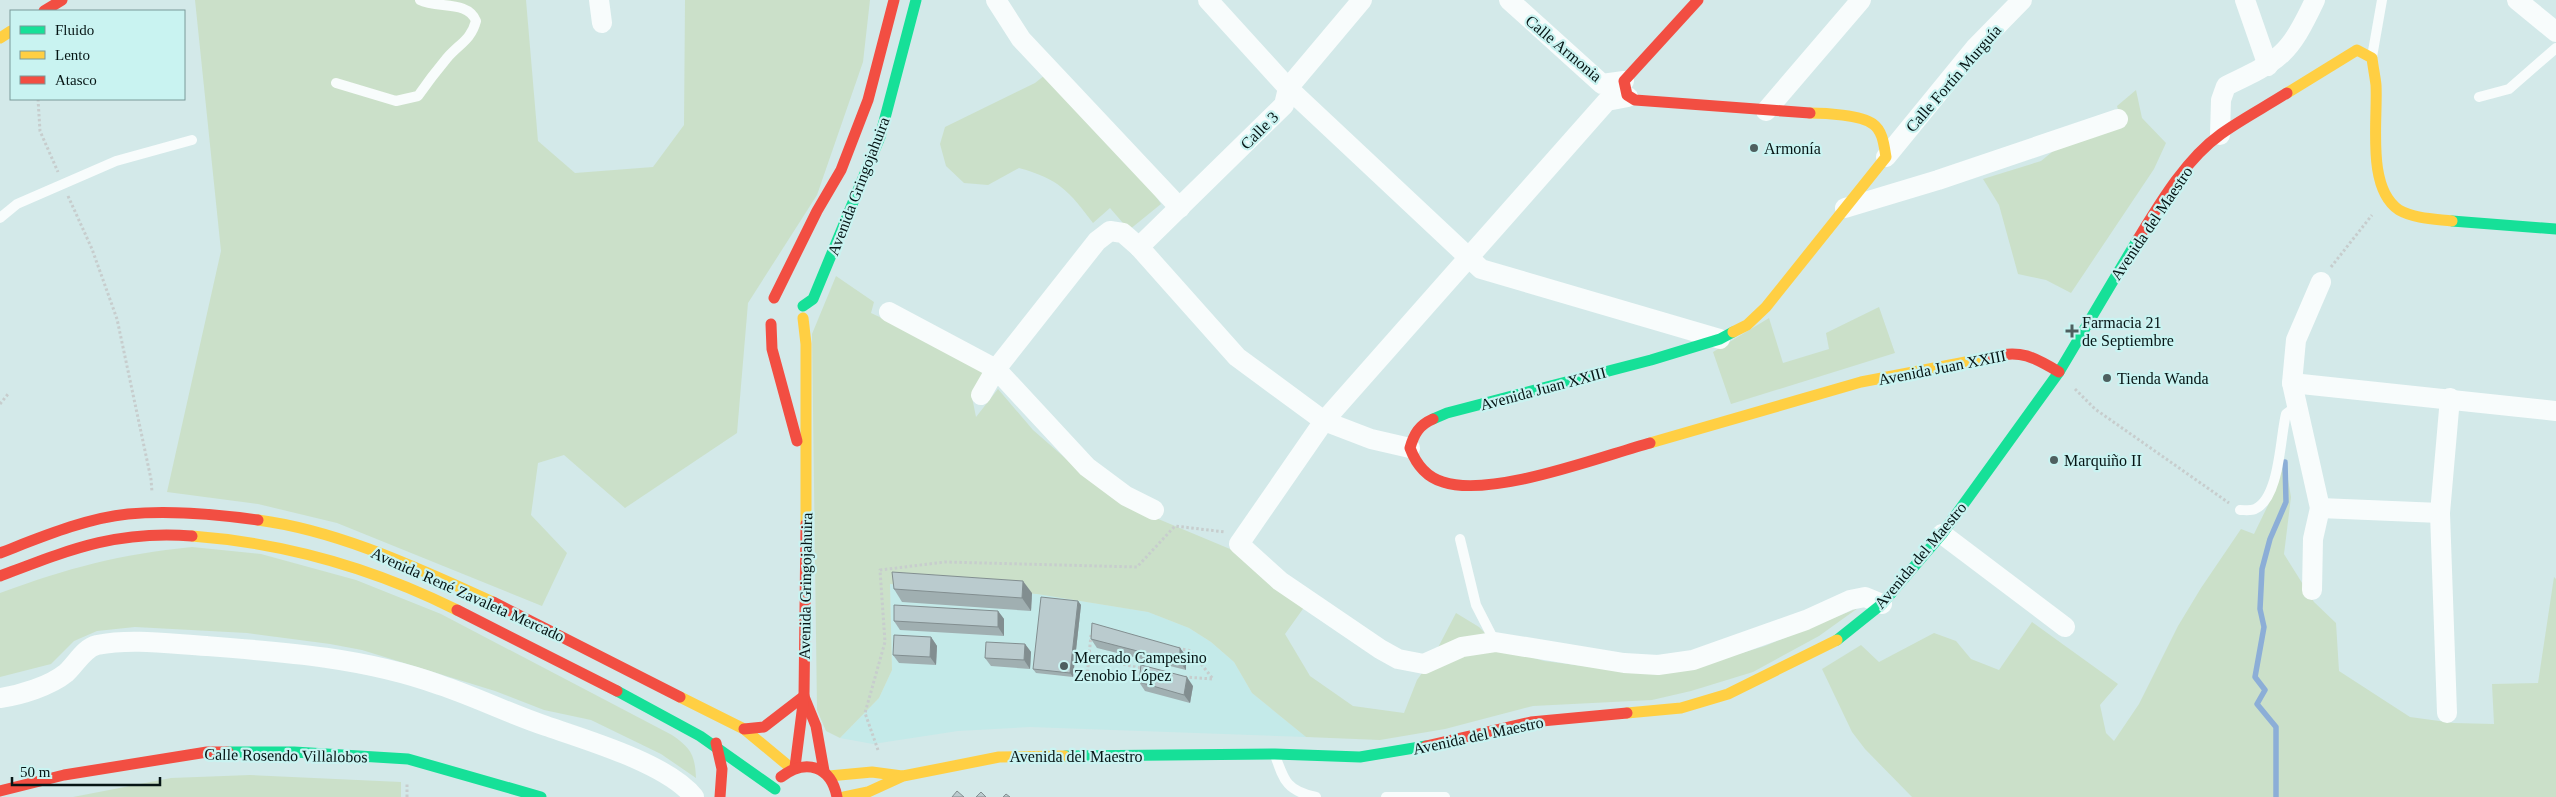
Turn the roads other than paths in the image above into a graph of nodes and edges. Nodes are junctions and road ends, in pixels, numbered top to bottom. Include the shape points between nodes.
1 (62, 0) edge
2 (420, 0) edge
3 (599, 0) edge
4 (894, 0) edge
5 (916, 0) edge
6 (996, 0) edge
7 (1208, 0) edge
8 (1362, 0) edge
9 (1509, 0) edge
10 (1698, 0) edge
11 (1861, 0) edge
12 (2022, 0) edge
13 (2245, 0) edge
14 (2315, 0) edge
15 (2382, 0) edge
16 (2517, 0) edge
17 (46, 10) edge
18 (602, 23) dead end
19 (2556, 32) edge
20 (2556, 48) edge
21 (2372, 58) junction
22 (2268, 66) junction
23 (336, 83) dead end
24 (1288, 88) junction
25 (1626, 89) junction
26 (2479, 97) dead end
27 (1766, 111) junction
28 (2118, 119) dead end
29 (2220, 134) junction
30 (192, 140) dead end
31 (1886, 157) junction
32 (1180, 208) junction
33 (1845, 208) junction
34 (0, 218) edge
35 (2556, 230) edge
36 (1139, 247) junction
37 (1468, 257) junction
38 (2321, 282) road end
39 (798, 304) junction
40 (770, 310) junction
41 (889, 312) dead end
42 (1720, 339) junction
43 (996, 369) junction
44 (2059, 372) junction
45 (2292, 383) junction
46 (981, 395) dead end
47 (2450, 398) junction
48 (2298, 405) junction
49 (2556, 411) edge
50 (1324, 421) junction
51 (1410, 448) junction
52 (807, 476) junction
53 (2320, 508) junction
54 (1154, 510) dead end
55 (2240, 510) road end
56 (2440, 513) junction
57 (1942, 534) junction
58 (1460, 539) dead end
59 (0, 553) edge
60 (0, 576) edge
61 (2312, 590) dead end
62 (1882, 604) junction
63 (2065, 627) dead end
64 (1495, 642) junction
65 (804, 696) junction
66 (0, 698) edge
67 (2447, 713) dead end
68 (744, 729) junction
69 (716, 743) junction
70 (1275, 754) junction
71 (793, 768) junction
72 (928, 771) junction
73 (827, 773) junction
74 (903, 776) junction
75 (919, 788) dead end
76 (0, 791) edge
77 (772, 794) edge
78 (541, 797) edge
79 (694, 797) edge
80 (720, 797) edge
81 (837, 797) edge
82 (844, 797) edge
83 (1316, 797) edge
84 (1386, 797) edge
85 (1444, 797) edge

1 - 17 main road
2 - 23 lane via 428,4 460,7 470,11 476,21 467,40 448,56 418,96 396,101
3 - 18 street
4 - 40 main road, Avenida Gringojahuira via 868,100 841,170 817,211
5 - 39 main road, Avenida Gringojahuira via 880,137 813,299
6 - 32 street via 1021,39
7 - 24 street
8 - 24 street, Calle 3
9 - 25 street, Calle Armonia via 1602,84
10 - 25 main road
11 - 27 street
12 - 31 street, Calle Fortín Murguía via 1975,48
13 - 22 street
14 - 22 street via 2298,36
15 - 21 lane
16 - 19 street
20 - 26 lane via 2510,89
21 - 29 main road, Avenida del Maestro via 2358,50
21 - 35 main road via 2376,84 2376,160 2386,198 2400,210 2422,218
22 - 29 street via 2226,86 2221,100
24 - 32 street, Calle 3 via 1284,105
24 - 37 street
25 - 27 main road via 1635,100
25 - 37 street via 1607,101
27 - 31 main road via 1838,114 1873,124 1883,138
28 - 33 street
29 - 44 main road, Avenida del Maestro via 2190,163 2156,209
30 - 34 lane via 116,161 17,204
31 - 33 main road, Avenida Juan XXIII
32 - 36 street, Calle 3
33 - 42 main road, Avenida Juan XXIII via 1766,307 1747,326
36 - 43 street via 1123,233 1110,231 1097,241
36 - 50 street via 1237,357
37 - 42 street via 1481,270
37 - 50 street
38 - 45 street via 2296,340
39 - 40 main road via 779,295
39 - 40 main road via 797,327 789,330 780,330
39 - 52 main road, Avenida Gringojahuira via 806,344
40 - 52 main road, Avenida Gringojahuira via 772,349
41 - 43 street
42 - 51 main road, Avenida Juan XXIII via 1447,413 1424,422 1414,432
43 - 46 street
43 - 54 street via 1087,467 1126,496
44 - 51 main road, Avenida Juan XXIII via 2021,353 2006,353 1861,382 1534,476 1483,487 1451,485 1432,476 1418,465
44 - 57 main road, Avenida del Maestro
45 - 47 street
45 - 48 street
47 - 49 street
47 - 56 street
48 - 53 street
48 - 55 lane via 2286,414 2275,479 2267,495 2254,510
50 - 51 street via 1370,439
50 - 64 street via 1239,544 1280,581 1398,659 1424,664 1462,647
52 - 65 main road, Avenida Gringojahuira
53 - 56 street
53 - 61 street via 2314,539
56 - 67 street
57 - 62 main road, Avenida del Maestro
57 - 63 street
58 - 64 lane via 1476,605
59 - 68 main road, Avenida René Zavaleta Mercado via 56,531 127,514 226,516 287,524 358,545 412,566
60 - 69 main road, Avenida René Zavaleta Mercado via 57,555 125,536 246,541 289,550 352,566 403,585
62 - 64 street via 1865,597 1850,600 1806,620 1693,660 1658,665 1624,664
62 - 70 main road, Avenida del Maestro via 1833,643 1728,694 1681,708 1531,722 1410,750 1360,756
65 - 68 main road via 764,727
65 - 71 main road, Avenida Gringojahuira
65 - 73 main road, Avenida Gringojahuira via 816,726
66 - 79 street via 54,682 94,646 113,643 150,642 334,658 440,685 580,738 668,774
68 - 71 main road, Avenida René Zavaleta Mercado
69 - 77 main road, Avenida René Zavaleta Mercado via 749,767
69 - 80 main road via 722,769
70 - 72 main road, Avenida del Maestro via 999,757
70 - 83 lane via 1285,782 1303,794
71 - 73 main road, Avenida del Maestro via 812,766
71 - 77 main road via 780,777
72 - 74 main road, Avenida del Maestro
72 - 75 main road
73 - 74 main road, Avenida del Maestro via 872,772
73 - 81 main road, Avenida Gringojahuira via 834,782
74 - 82 main road, Avenida del Maestro via 868,792
76 - 78 main road, Calle Rosendo Villalobos via 145,760 207,752 284,752 408,759
84 - 85 lane

